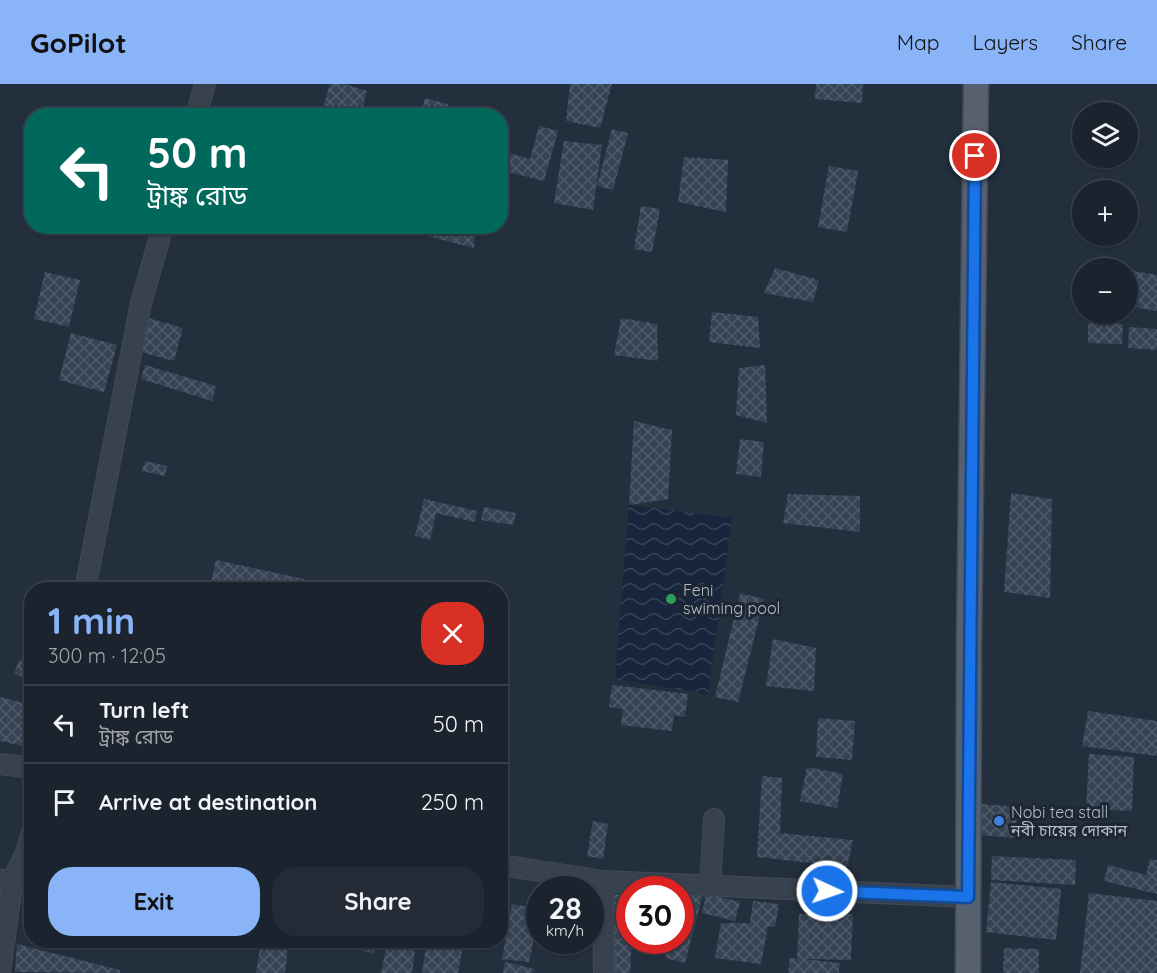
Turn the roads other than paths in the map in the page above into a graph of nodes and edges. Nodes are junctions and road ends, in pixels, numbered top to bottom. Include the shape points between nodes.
1 (205, 84) edge
2 (976, 84) edge
3 (198, 108) edge
4 (161, 234) edge
5 (87, 582) edge
6 (0, 764) edge
7 (24, 767) edge
8 (714, 819) dead end
9 (24, 856) edge
10 (508, 866) edge
11 (571, 876) edge
12 (6, 879) edge
13 (604, 881) edge
14 (710, 886) junction
15 (968, 897) junction
16 (604, 954) edge
17 (0, 971) edge
18 (604, 973) edge
19 (968, 973) edge

1 - 3 street
2 - 15 main road
4 - 5 street via 141,303
6 - 7 street
8 - 14 street
9 - 12 street
10 - 11 street
12 - 17 street
13 - 14 street
14 - 15 street
15 - 19 main road
16 - 18 street

